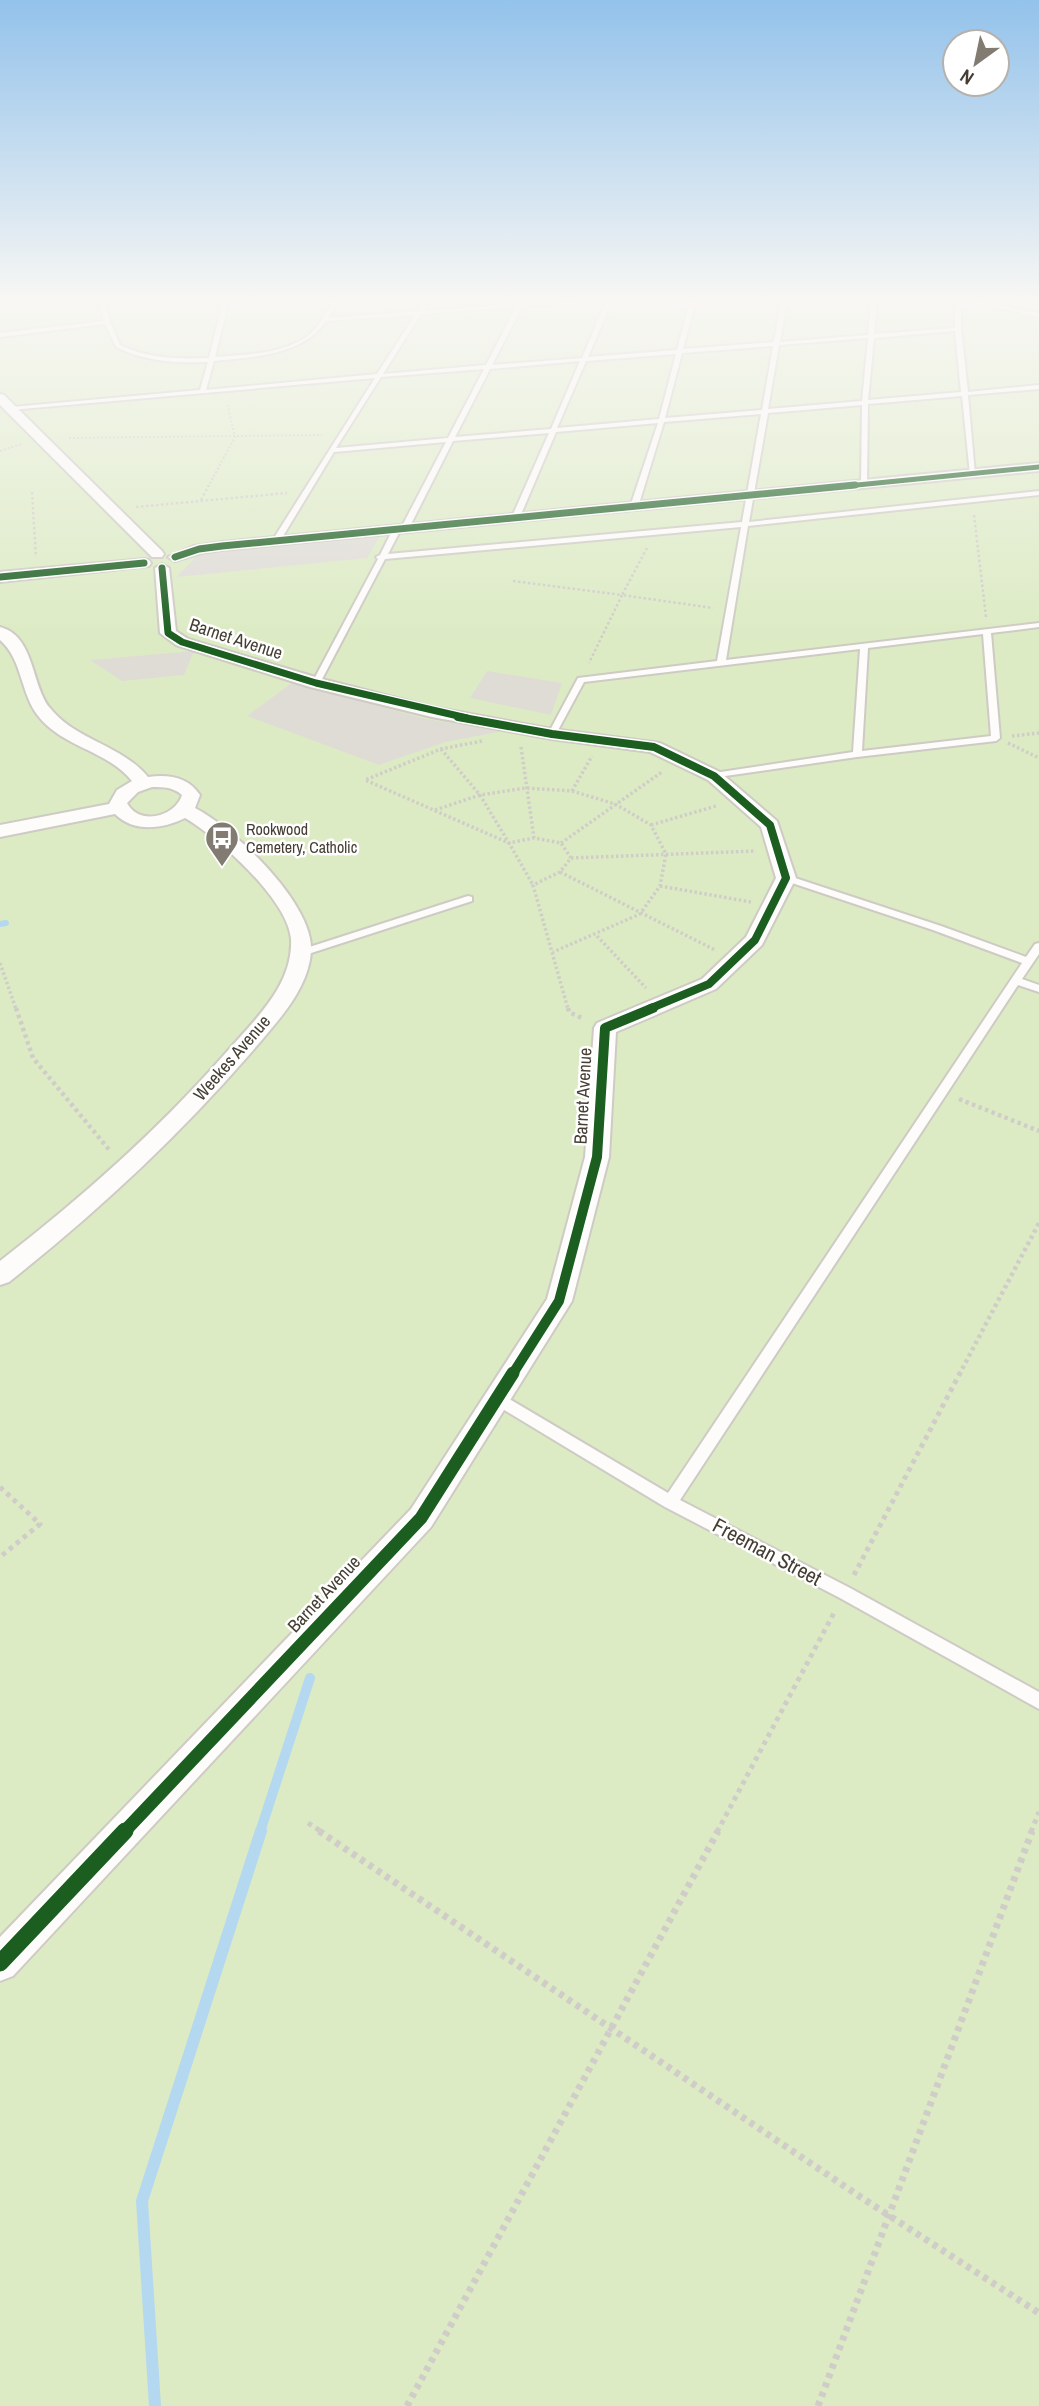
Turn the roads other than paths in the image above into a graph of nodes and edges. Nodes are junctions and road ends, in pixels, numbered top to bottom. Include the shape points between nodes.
1 (16, 413) edge
2 (354, 413) edge
3 (465, 413) edge
4 (560, 413) edge
5 (663, 413) edge
6 (752, 413) edge
7 (765, 413) edge
8 (865, 413) edge
9 (967, 413) edge
10 (661, 422) junction
11 (553, 431) junction
12 (450, 440) junction
13 (333, 450) junction
14 (1039, 467) edge
15 (973, 474) junction
16 (864, 484) junction
17 (1039, 493) edge
18 (751, 495) junction
19 (634, 507) junction
20 (515, 519) junction
21 (746, 524) junction
22 (400, 530) junction
23 (276, 541) junction
24 (380, 557) junction
25 (160, 560) junction
26 (0, 577) edge
27 (1039, 625) edge
28 (0, 632) edge
29 (987, 632) junction
30 (864, 646) junction
31 (721, 663) junction
32 (316, 683) junction
33 (552, 734) junction
34 (857, 754) junction
35 (714, 776) junction
36 (143, 783) junction
37 (119, 808) junction
38 (184, 810) junction
39 (0, 831) edge
40 (786, 878) junction
41 (468, 899) dead end
42 (1039, 946) edge
43 (301, 953) junction
44 (1029, 962) junction
45 (1015, 980) junction
46 (1039, 989) edge
47 (0, 1275) edge
48 (496, 1398) junction
49 (670, 1502) junction
50 (1039, 1701) edge
51 (0, 1963) edge

1 - 25 street
2 - 13 lane
3 - 12 lane
4 - 11 lane
5 - 10 lane
6 - 10 lane
7 - 18 lane
8 - 16 lane
9 - 15 lane
10 - 11 lane
10 - 19 lane
11 - 12 lane
11 - 20 lane
12 - 13 lane
12 - 22 lane
13 - 23 lane
14 - 15 street
15 - 16 street
16 - 18 street
17 - 21 lane
18 - 19 street
18 - 21 lane
19 - 20 street
20 - 22 street
21 - 24 lane
21 - 31 lane
22 - 23 street
22 - 24 lane
23 - 25 street via 199,549
24 - 32 lane
25 - 26 street
25 - 32 street, Barnet Avenue via 168,633 182,642
27 - 29 lane
28 - 36 street via 24,658 33,694 46,715 126,766
29 - 30 lane
29 - 34 lane via 996,738
30 - 31 lane
30 - 34 lane
31 - 33 lane via 580,680
32 - 33 street, Barnet Avenue via 432,712
33 - 35 street, Barnet Avenue via 654,747
34 - 35 lane
35 - 40 street, Barnet Avenue via 770,825
36 - 37 street via 124,794
36 - 38 street via 170,782 184,787 191,800
37 - 38 street via 134,819 151,821
37 - 39 street
38 - 43 street via 219,835 282,895 298,924
40 - 44 lane
40 - 48 street, Barnet Avenue via 755,940 709,984 604,1028 597,1157 559,1301
41 - 43 lane
42 - 44 lane
43 - 47 street, Weekes Avenue via 290,984 211,1084 127,1170
44 - 45 lane
45 - 46 lane
45 - 49 lane
48 - 49 lane, Freeman Street
48 - 51 street, Barnet Avenue via 421,1518
49 - 50 lane, Freeman Street via 845,1592

